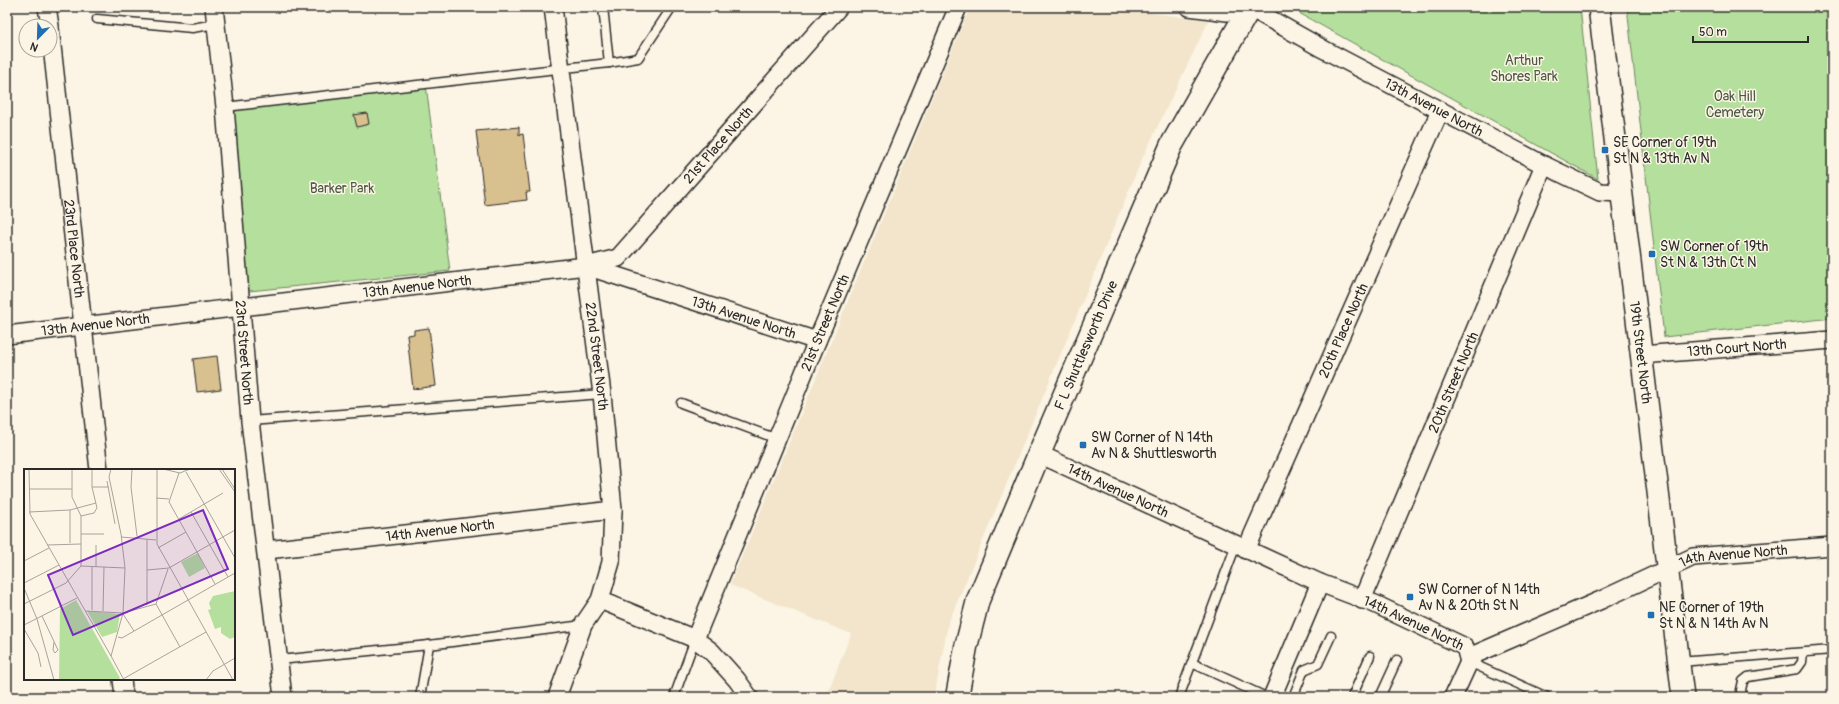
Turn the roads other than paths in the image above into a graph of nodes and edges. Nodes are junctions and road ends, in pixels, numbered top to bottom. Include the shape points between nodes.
1 (47, 7) edge
2 (214, 7) edge
3 (553, 7) edge
4 (604, 7) edge
5 (672, 7) edge
6 (839, 7) edge
7 (958, 7) edge
8 (1189, 7) edge
9 (1246, 7) edge
10 (1251, 7) edge
11 (1599, 7) edge
12 (49, 18) edge
13 (97, 19) dead end
14 (216, 24) junction
15 (54, 58) edge
16 (609, 63) junction
17 (560, 70) junction
18 (225, 107) junction
19 (1440, 111) junction
20 (1544, 165) junction
21 (1622, 193) junction
22 (586, 266) junction
23 (240, 307) junction
24 (84, 326) junction
25 (7, 335) edge
26 (817, 340) junction
27 (1832, 340) edge
28 (1641, 355) junction
29 (602, 394) junction
30 (681, 403) dead end
31 (250, 421) junction
32 (776, 439) junction
33 (1039, 454) junction
34 (99, 469) edge
35 (613, 510) junction
36 (1832, 546) edge
37 (1241, 547) junction
38 (267, 550) junction
39 (1667, 568) junction
40 (1320, 583) junction
41 (600, 600) junction
42 (1362, 600) junction
43 (582, 625) junction
44 (1331, 636) dead end
45 (695, 639) junction
46 (429, 645) junction
47 (1832, 650) edge
48 (1803, 653) junction
49 (1370, 656) dead end
50 (279, 660) junction
51 (1397, 660) dead end
52 (1192, 662) junction
53 (1469, 662) junction
54 (1679, 662) junction
55 (122, 680) edge
56 (124, 697) edge
57 (283, 697) edge
58 (420, 697) edge
59 (558, 697) edge
60 (674, 697) edge
61 (749, 697) edge
62 (957, 697) edge
63 (1179, 697) edge
64 (1266, 697) edge
65 (1272, 697) edge
66 (1293, 697) edge
67 (1352, 697) edge
68 (1380, 697) edge
69 (1454, 697) edge
70 (1547, 697) edge
71 (1683, 697) edge
72 (1742, 697) edge

1 - 12 street, 23rd Place North
2 - 14 street, 23rd Street North
3 - 17 street, 22nd Street North
4 - 16 lane
5 - 16 lane via 638,58
6 - 22 street, 21st Place North via 618,258
7 - 26 street, 21st Street North
8 - 9 street via 1227,12
10 - 19 street, 13th Avenue North via 1323,49
10 - 33 main road, F L Shuttlesworth Drive via 1170,146
11 - 21 street, 19th Street North
13 - 14 lane via 192,28
14 - 18 street, 23rd Street North
15 - 24 street, 23rd Place North
16 - 17 lane
17 - 18 lane
17 - 22 street, 22nd Street North
18 - 23 street, 23rd Street North
19 - 20 street, 13th Avenue North
19 - 37 street, 20th Place North
20 - 21 street, 13th Avenue North via 1600,192
20 - 42 street, 20th Street North
21 - 28 street, 19th Street North
22 - 23 street, 13th Avenue North
22 - 26 street, 13th Avenue North
22 - 29 street, 22nd Street North
23 - 24 street, 13th Avenue North
23 - 31 street, 23rd Street North
24 - 25 street, 13th Avenue North
24 - 34 street, 23rd Place North
26 - 32 street, 21st Street North
27 - 28 street, 13th Court North
28 - 39 street, 19th Street North
29 - 31 lane
29 - 35 street, 22nd Street North
30 - 32 lane
31 - 38 street, 23rd Street North
32 - 45 street, 21st Street North
33 - 37 street, 14th Avenue North
33 - 62 main road, F L Shuttlesworth Drive via 978,600
35 - 38 street, 14th Avenue North
35 - 41 street, 22nd Street North via 611,562
36 - 39 street, 14th Avenue North via 1693,557
37 - 40 street, 14th Avenue North
37 - 52 lane
38 - 50 street, 23rd Street North
39 - 53 street, 14th Avenue North via 1601,600 1476,654
39 - 54 street, 19th Street North
40 - 42 street, 14th Avenue North
40 - 65 street
41 - 43 street, 22nd Street North
41 - 45 street
42 - 53 street, 14th Avenue North via 1465,647
43 - 46 lane
43 - 59 street, 22nd Street North
44 - 66 lane via 1318,664 1304,670
45 - 60 lane
45 - 61 street via 711,651
46 - 50 lane
46 - 58 lane
47 - 48 lane
48 - 54 lane
48 - 72 lane via 1802,662 1797,669 1748,677 1743,681
49 - 67 lane
50 - 57 street, 23rd Street North
51 - 68 lane
52 - 63 lane
52 - 64 lane
53 - 69 street
53 - 70 lane
54 - 71 street, 19th Street North
55 - 56 street

